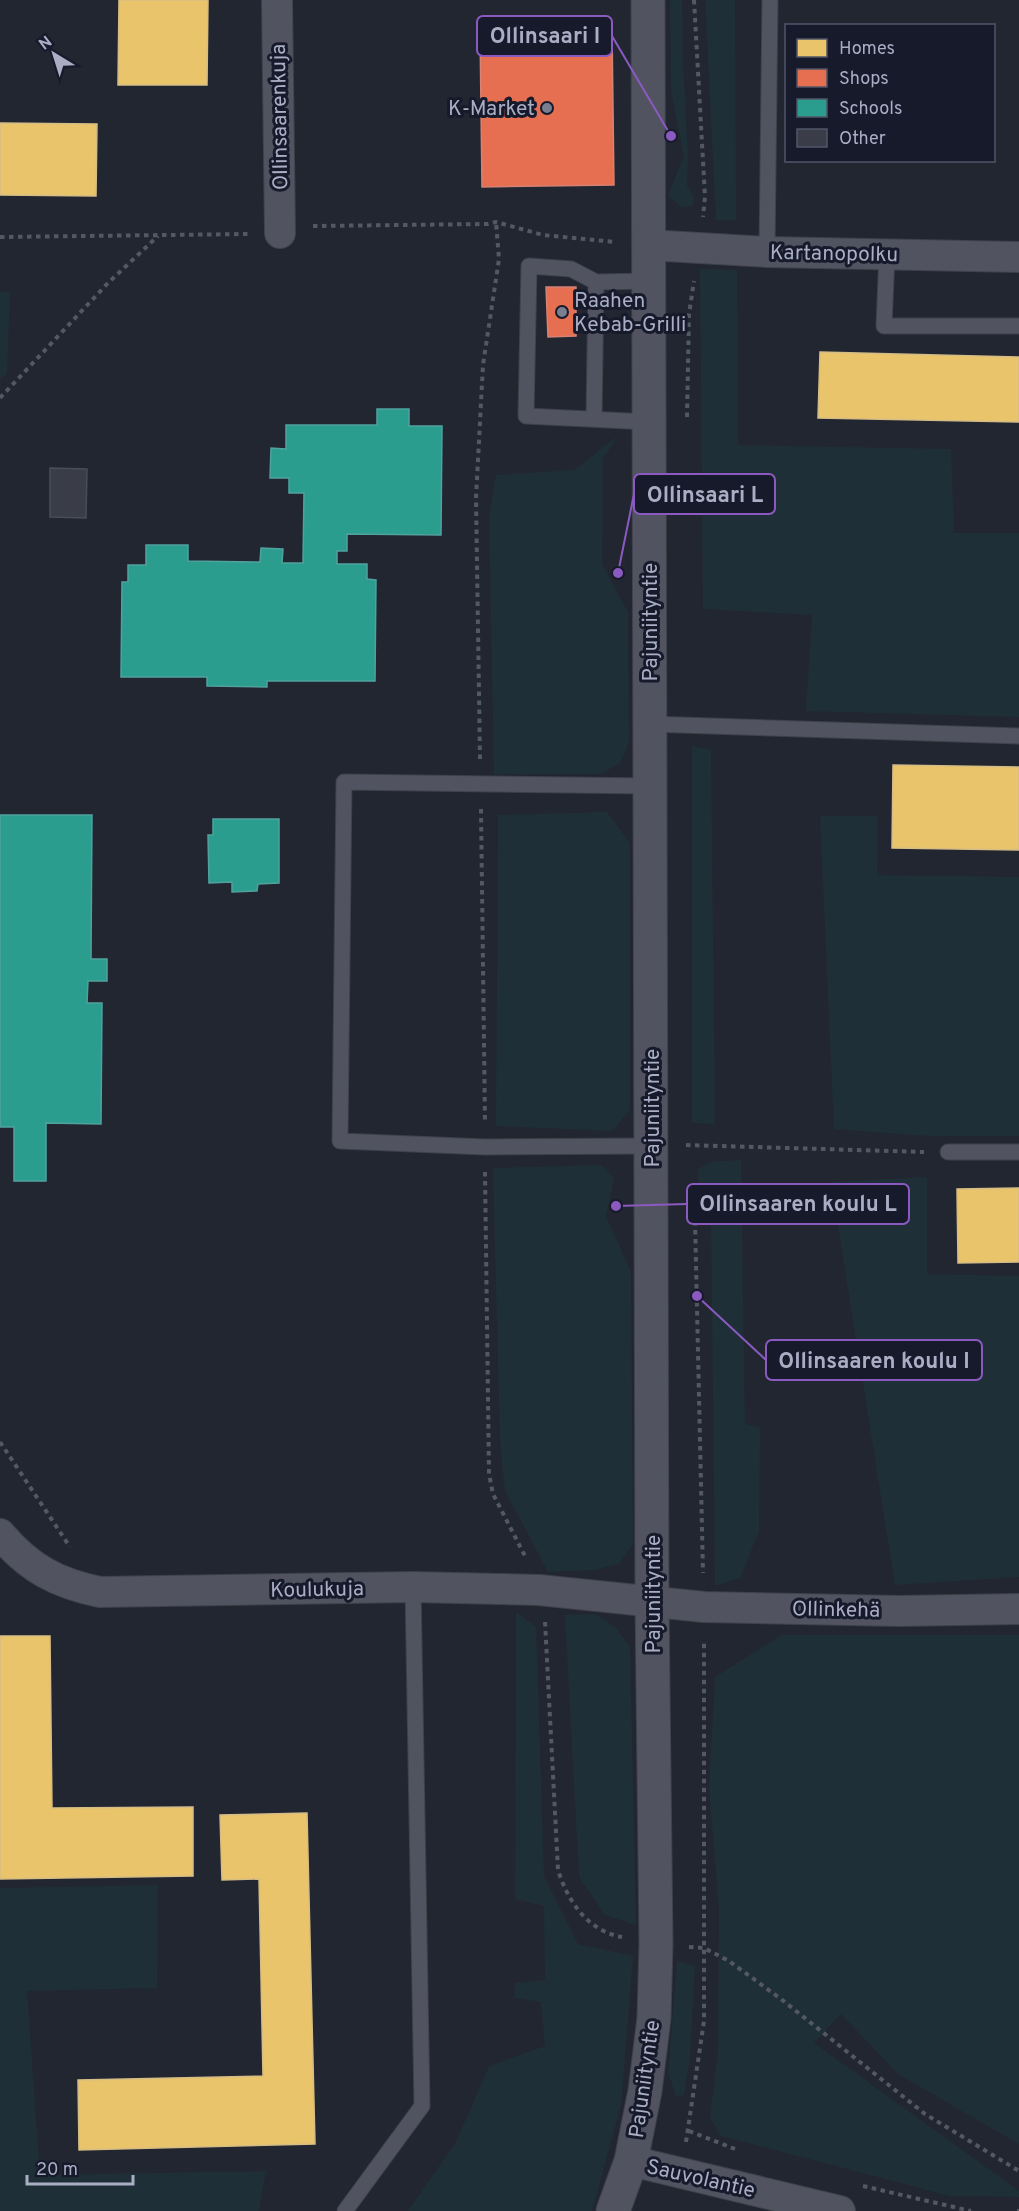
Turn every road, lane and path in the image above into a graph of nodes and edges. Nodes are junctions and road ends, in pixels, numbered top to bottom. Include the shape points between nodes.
1 (277, 0) edge
2 (648, 0) edge
3 (694, 0) edge
4 (770, 0) edge
5 (280, 233) junction
6 (158, 236) junction
7 (0, 237) edge
8 (648, 245) junction
9 (699, 247) junction
10 (767, 252) junction
11 (887, 254) junction
12 (1019, 257) edge
13 (648, 281) junction
14 (596, 282) junction
15 (1019, 326) edge
16 (0, 398) edge
17 (594, 419) junction
18 (687, 419) dead end
19 (649, 422) junction
20 (650, 724) junction
21 (1019, 736) edge
22 (651, 786) junction
23 (652, 1146) junction
24 (948, 1152) joint
25 (1019, 1152) edge
26 (686, 1188) dead end
27 (0, 1442) edge
28 (0, 1533) edge
29 (413, 1587) junction
30 (100, 1592) junction
31 (652, 1601) junction
32 (704, 1607) junction
33 (1019, 1609) edge
34 (704, 1948) junction
35 (631, 2161) junction
36 (1019, 2170) edge
37 (677, 2172) junction
38 (345, 2211) edge
39 (613, 2211) edge
40 (840, 2211) edge

1 - 5 street, Ollinsaarenkuja
2 - 8 street, Pajuniityntie
3 - 9 path via 705,197
4 - 10 lane
5 - 6 path
5 - 8 path via 286,226 496,222 543,235
6 - 7 path
6 - 16 path
8 - 9 street, Kartanopolku
8 - 13 street, Pajuniityntie
9 - 10 street, Kartanopolku
9 - 18 path via 689,314
10 - 11 street, Kartanopolku
11 - 12 street, Kartanopolku
11 - 15 lane via 884,326
13 - 14 lane
13 - 19 street, Pajuniityntie
14 - 17 lane
14 - 17 lane via 571,269 529,266 526,416
17 - 19 lane
19 - 20 street, Pajuniityntie
20 - 21 lane
20 - 22 street, Pajuniityntie
22 - 23 street, Pajuniityntie
22 - 23 lane via 344,782 340,1141 485,1147
23 - 24 path
23 - 31 street, Pajuniityntie
24 - 25 lane
26 - 32 path via 695,1220
27 - 30 path
28 - 30 street, Koulukuja via 16,1553 47,1574 72,1586
29 - 30 street, Koulukuja
29 - 31 street, Koulukuja via 539,1590
29 - 38 lane via 422,2106
31 - 32 street, Ollinkehä
31 - 35 street, Pajuniityntie via 654,2018
32 - 33 street, Ollinkehä
32 - 34 path
34 - 36 path via 781,1999 925,2114
34 - 37 path via 700,2059 689,2130
35 - 37 street, Sauvolantie
35 - 39 street, Pajuniityntie
37 - 40 street, Sauvolantie

